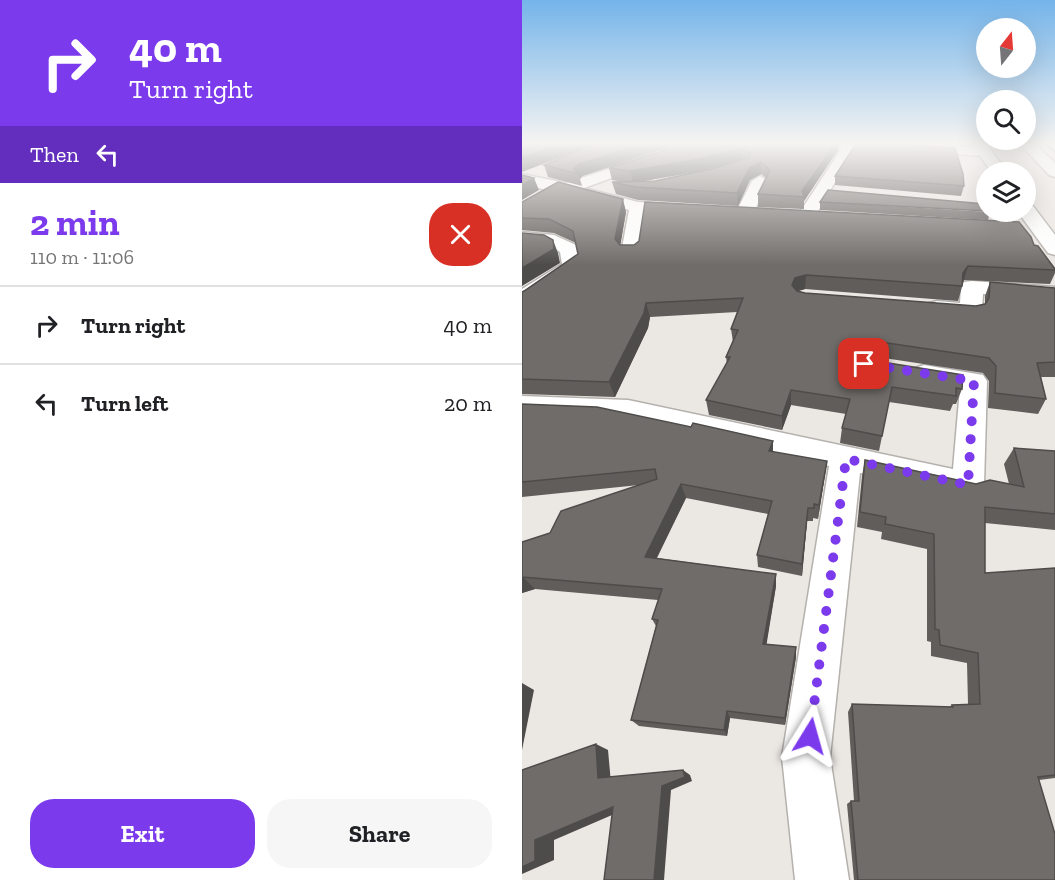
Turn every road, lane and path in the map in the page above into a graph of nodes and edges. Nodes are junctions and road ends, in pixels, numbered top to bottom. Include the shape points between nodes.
1 (543, 183) edge
2 (581, 183) edge
3 (759, 183) edge
4 (827, 183) edge
5 (567, 188) junction
6 (821, 192) junction
7 (845, 194) edge
8 (543, 197) edge
9 (635, 199) junction
10 (697, 211) edge
11 (764, 215) edge
12 (784, 217) edge
13 (805, 218) junction
14 (829, 219) edge
15 (1029, 223) edge
16 (522, 238) edge
17 (1055, 249) edge
18 (631, 253) edge
19 (1055, 294) edge
20 (522, 299) edge
21 (912, 306) edge
22 (897, 369) edge
23 (522, 406) edge
24 (846, 459) junction
25 (822, 880) edge

1 - 5 street
2 - 5 street
3 - 11 street via 738,214
4 - 6 street
5 - 8 street
5 - 9 street
6 - 7 street
6 - 13 street
9 - 10 street
9 - 18 street
12 - 13 street
13 - 14 street
15 - 17 street
16 - 20 street via 554,241 569,249 573,266
19 - 21 street via 972,287 971,311
22 - 24 street via 974,381 968,485
23 - 24 street via 628,410
24 - 25 street via 807,757

